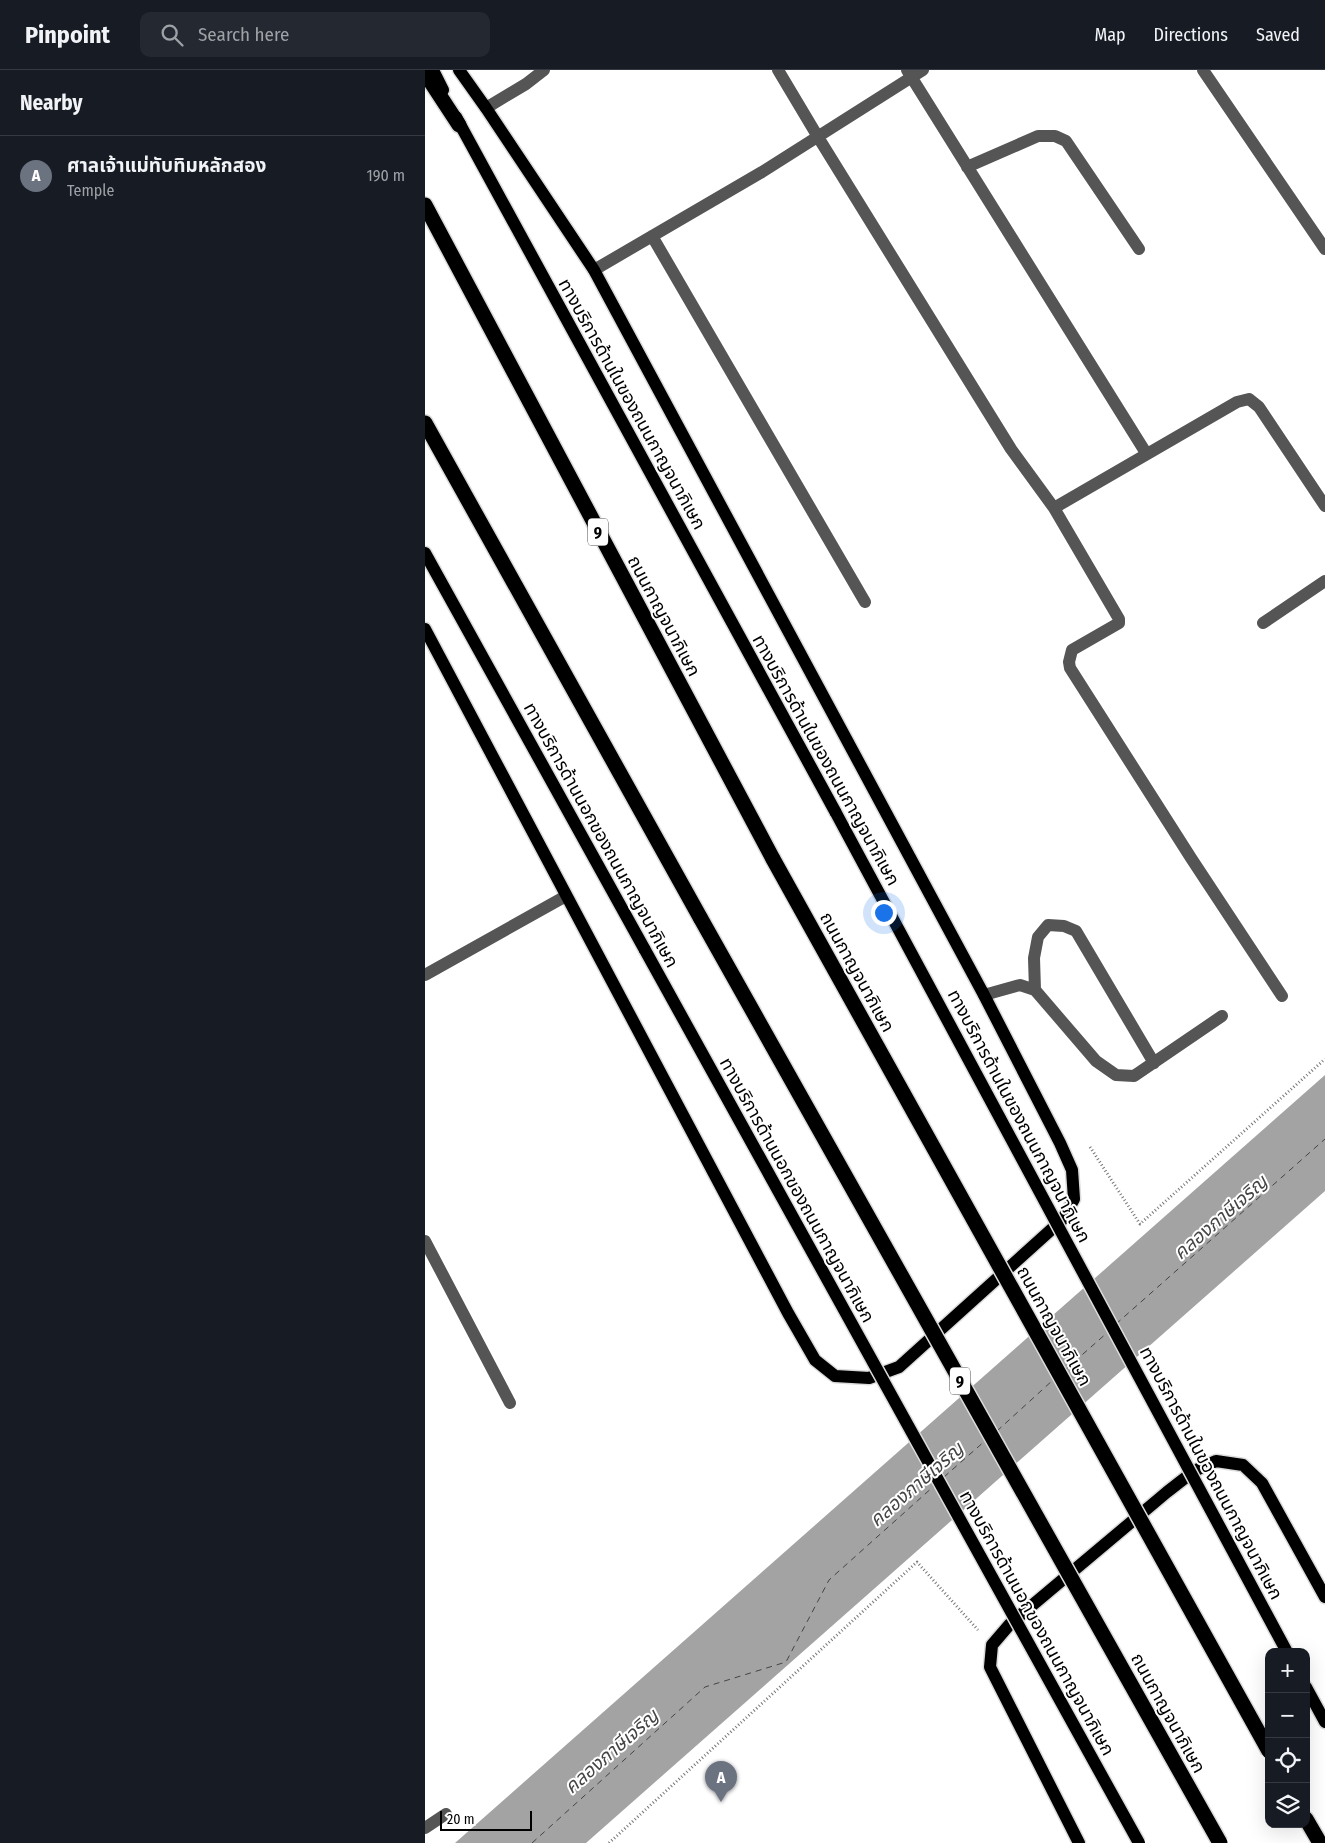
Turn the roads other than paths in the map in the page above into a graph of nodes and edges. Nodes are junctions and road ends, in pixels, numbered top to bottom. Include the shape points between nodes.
1 (433, 70) edge
2 (459, 70) edge
3 (544, 70) edge
4 (778, 70) edge
5 (923, 70) edge
6 (1203, 70) edge
7 (425, 73) edge
8 (909, 74) edge
9 (486, 108) junction
10 (459, 125) junction
11 (818, 137) junction
12 (967, 167) junction
13 (425, 205) edge
14 (652, 236) junction
15 (1325, 248) edge
16 (1139, 249) dead end
17 (594, 270) junction
18 (425, 423) edge
19 (1146, 453) junction
20 (1325, 506) edge
21 (1054, 508) junction
22 (425, 553) edge
23 (1325, 581) edge
24 (865, 602) dead end
25 (1263, 623) dead end
26 (425, 629) edge
27 (566, 896) junction
28 (425, 976) edge
29 (1035, 990) junction
30 (984, 995) junction
31 (1282, 996) dead end
32 (1222, 1016) dead end
33 (1154, 1063) junction
34 (425, 1241) edge
35 (510, 1403) dead end
36 (1325, 1597) edge
37 (1285, 1648) edge
38 (1309, 1693) edge
39 (1325, 1722) edge
40 (1265, 1744) edge
41 (446, 1814) dead end
42 (1310, 1825) edge
43 (425, 1828) edge
44 (1079, 1843) edge
45 (1139, 1843) edge
46 (1220, 1843) edge
47 (1320, 1843) edge

1 - 10 main road, ทางบริการด้านในของถนนกาญจนาภิเษก
2 - 9 main road
3 - 9 street
4 - 11 street
5 - 8 street
6 - 15 street
7 - 10 highway
8 - 11 street
8 - 12 street
9 - 17 main road
10 - 37 main road, ทางบริการด้านในของถนนกาญจนาภิเษก, bridge via 836,813
11 - 14 street
11 - 21 street via 1011,449
12 - 16 street via 1038,136 1055,136 1066,141
12 - 19 street
13 - 40 highway, ถนนกาญจนาภิเษก / 9, bridge via 773,859
14 - 17 street
14 - 24 street
17 - 30 main road
18 - 46 highway, ถนนกาญจนาภิเษก / 9, bridge
19 - 20 street via 1237,402 1249,399 1259,407
19 - 21 street
21 - 31 street via 1119,618 1119,623 1072,650 1071,668
22 - 45 main road, ทางบริการด้านนอกของถนนกาญจนาภิเษก, bridge
23 - 25 street
26 - 27 main road
27 - 28 street
27 - 30 main road via 788,1313 815,1360 835,1376 869,1378 899,1367 1063,1219 1074,1199 1072,1170
29 - 30 street via 1020,986
29 - 33 street via 1095,1061 1116,1074 1134,1076
29 - 33 street via 1034,958 1038,937 1048,925 1075,931
32 - 33 street
34 - 35 street
36 - 44 main road via 1262,1483 1243,1465 1216,1461 1167,1492 1010,1624 992,1645 990,1667
38 - 39 main road
41 - 43 street
42 - 47 highway

